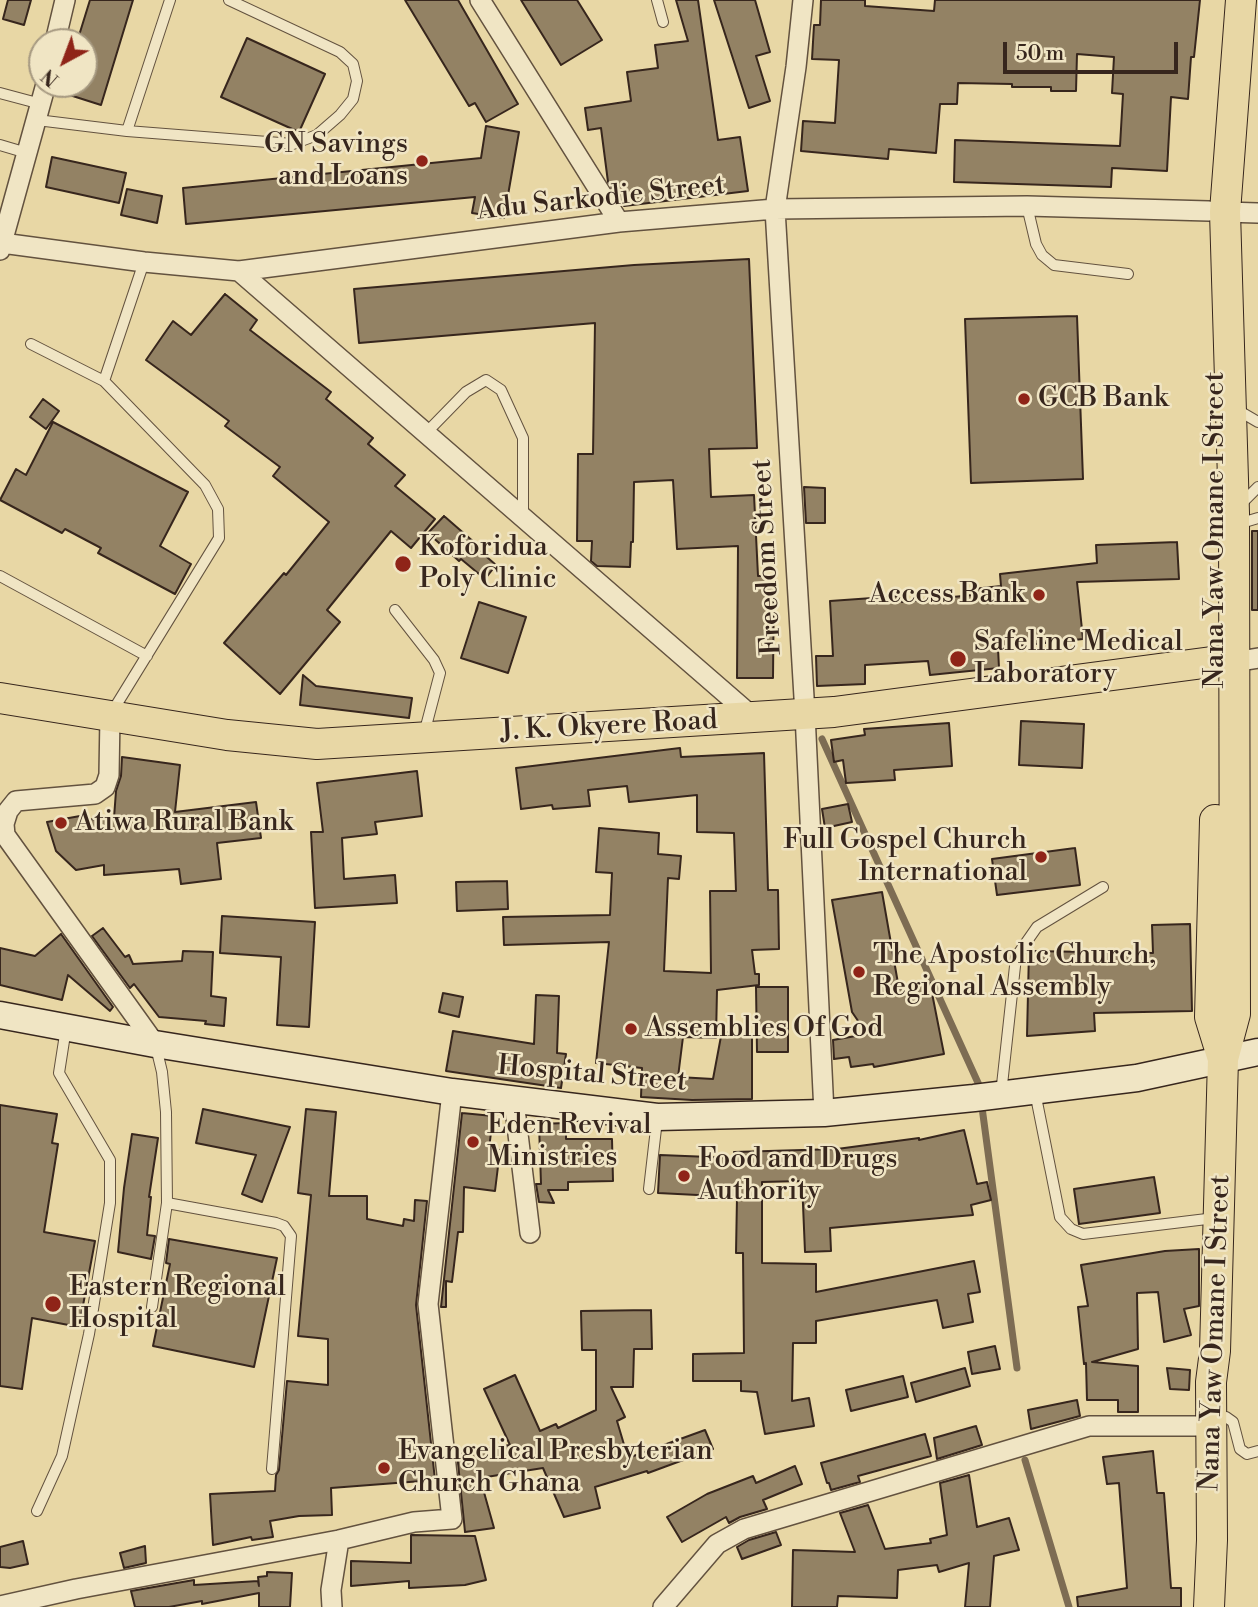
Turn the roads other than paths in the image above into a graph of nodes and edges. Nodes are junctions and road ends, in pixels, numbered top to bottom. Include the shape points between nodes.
1 (65, 0) edge
2 (170, 0) edge
3 (229, 0) edge
4 (480, 0) edge
5 (657, 0) edge
6 (803, 0) edge
7 (1225, 0) edge
8 (1241, 0) edge
9 (663, 22) dead end
10 (58, 28) edge
11 (0, 93) edge
12 (42, 98) edge
13 (39, 112) junction
14 (127, 131) junction
15 (0, 145) edge
16 (28, 153) junction
17 (1027, 206) junction
18 (775, 209) junction
19 (1217, 211) junction
20 (1258, 213) edge
21 (619, 222) junction
22 (1, 247) edge
23 (144, 262) junction
24 (239, 271) junction
25 (1128, 274) dead end
26 (31, 344) dead end
27 (104, 381) junction
28 (1233, 407) junction
29 (1258, 422) edge
30 (426, 433) junction
31 (1258, 487) edge
32 (523, 517) junction
33 (1242, 519) edge
34 (0, 576) edge
35 (395, 610) dead end
36 (147, 656) junction
37 (1237, 660) edge
38 (0, 698) edge
39 (805, 714) junction
40 (110, 716) junction
41 (754, 718) junction
42 (423, 738) junction
43 (1103, 887) dead end
44 (0, 1016) edge
45 (66, 1027) junction
46 (155, 1044) junction
47 (1258, 1052) edge
48 (1223, 1059) junction
49 (1035, 1091) junction
50 (452, 1092) junction
51 (987, 1096) junction
52 (514, 1101) junction
53 (824, 1113) junction
54 (657, 1117) junction
55 (649, 1189) dead end
56 (167, 1203) junction
57 (1219, 1217) junction
58 (530, 1233) dead end
59 (152, 1307) dead end
60 (1211, 1423) junction
61 (1258, 1451) edge
62 (272, 1469) dead end
63 (37, 1511) dead end
64 (339, 1540) junction
65 (0, 1606) edge
66 (332, 1607) edge
67 (663, 1607) edge
68 (1209, 1607) edge

1 - 10 street
2 - 14 lane
3 - 14 lane via 340,52 353,64 357,81 353,99 317,135 293,144
4 - 21 street
5 - 9 lane
6 - 18 street, Freedom Street
7 - 19 main road, Nana Yaw Omane I Street
8 - 19 main road, Nana Yaw Omane I Street
11 - 13 lane
12 - 13 street
13 - 14 lane
13 - 16 street
15 - 16 lane
16 - 22 street
17 - 18 street, Adu Sarkodie Street
17 - 19 street, Adu Sarkodie Street
17 - 25 lane via 1036,244 1054,265
18 - 21 street, Adu Sarkodie Street
18 - 39 street, Freedom Street
19 - 20 street, Adu Sarkodie Street
19 - 28 main road, Nana Yaw Omane I Street
19 - 37 main road, Nana Yaw Omane I Street via 1217,407
21 - 24 street, Adu Sarkodie Street
22 - 23 street, Adu Sarkodie Street
23 - 24 street, Adu Sarkodie Street
23 - 27 lane
24 - 30 street
26 - 27 lane
27 - 36 lane via 205,485 218,509 219,538
28 - 29 lane
28 - 33 main road, Nana Yaw Omane I Street
30 - 32 street
30 - 32 lane via 466,392 486,380 501,390 523,438
31 - 33 lane
32 - 41 street
33 - 37 main road, Nana Yaw Omane I Street
34 - 36 lane
35 - 42 lane via 440,673
36 - 40 lane
37 - 39 main road, J. K. Okyere Road
37 - 48 main road, Nana Yaw Omane I Street via 1210,1017
38 - 40 main road, J. K. Okyere Road
39 - 41 main road, J. K. Okyere Road
39 - 53 street, Freedom Street
40 - 42 main road, J. K. Okyere Road via 317,744
40 - 46 street via 105,787 95,794 16,801 8,811 5,835
41 - 42 main road, J. K. Okyere Road
43 - 51 lane via 1037,927 1016,957
44 - 45 street, Hospital Street
45 - 46 street, Hospital Street
45 - 63 lane via 59,1073 110,1160 110,1203 89,1334 62,1456
46 - 50 street, Hospital Street
46 - 56 lane via 166,1112
47 - 48 street, Hospital Street
48 - 49 street, Hospital Street via 1137,1078
48 - 57 main road, Nana Yaw Omane I Street
49 - 51 street, Hospital Street
49 - 57 lane via 1060,1217 1071,1229 1083,1234
50 - 52 street, Hospital Street
50 - 64 street via 428,1304 452,1520 414,1522
51 - 53 street, Hospital Street
52 - 54 street, Hospital Street
52 - 58 street
53 - 54 street, Hospital Street
54 - 55 lane
56 - 59 lane
56 - 62 lane via 276,1223 290,1236
57 - 60 main road, Nana Yaw Omane I Street
60 - 61 lane via 1226,1417 1233,1422 1240,1449 1247,1454
60 - 67 street via 1089,1426 744,1529 718,1544
60 - 68 main road, Nana Yaw Omane I Street
64 - 65 street
64 - 66 street

